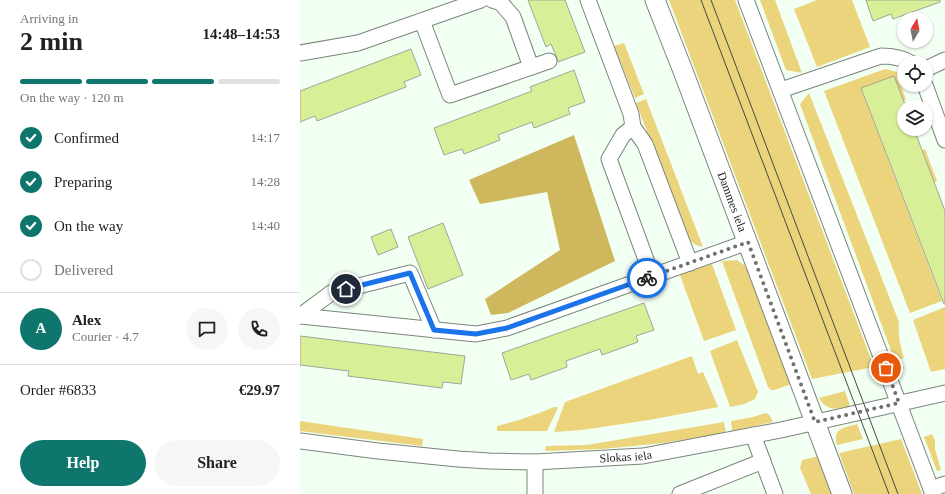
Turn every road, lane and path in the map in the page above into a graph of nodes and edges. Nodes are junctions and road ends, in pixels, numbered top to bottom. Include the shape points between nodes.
1 (481, 0) edge
2 (492, 0) edge
3 (588, 0) edge
4 (655, 0) edge
5 (746, 0) edge
6 (422, 21) junction
7 (300, 53) edge
8 (897, 57) edge
9 (945, 60) edge
10 (549, 61) dead end
11 (933, 66) edge
12 (531, 67) junction
13 (781, 90) junction
14 (928, 92) edge
15 (632, 127) junction
16 (945, 140) edge
17 (748, 242) junction
18 (690, 262) junction
19 (652, 276) junction
20 (300, 316) edge
21 (434, 330) junction
22 (945, 393) edge
23 (899, 403) junction
24 (815, 422) junction
25 (753, 435) junction
26 (300, 441) edge
27 (763, 461) junction
28 (535, 462) junction
29 (936, 489) edge
30 (536, 494) edge
31 (680, 494) edge
32 (775, 494) edge
33 (842, 494) edge

1 - 6 street
2 - 12 street via 501,3 513,17
3 - 15 street via 630,114
4 - 17 street, Dammes iela
5 - 13 street
6 - 7 street via 358,43
6 - 12 street via 450,95
8 - 13 street via 881,56
9 - 11 street
10 - 12 street
13 - 23 street
14 - 16 street
15 - 18 street via 645,144
15 - 19 street via 623,135 610,159
17 - 18 street
17 - 24 street, Dammes iela
18 - 19 street
19 - 21 street via 507,328 476,334
20 - 21 street
20 - 21 street via 331,293 410,273
22 - 23 street, Slokas iela
23 - 24 street, Slokas iela
23 - 29 street
24 - 25 street, Slokas iela
24 - 33 street, Dammes iela
25 - 27 street
25 - 28 street, Slokas iela via 643,456
26 - 28 street, Slokas iela via 458,459
27 - 31 street
27 - 32 street
28 - 30 street

